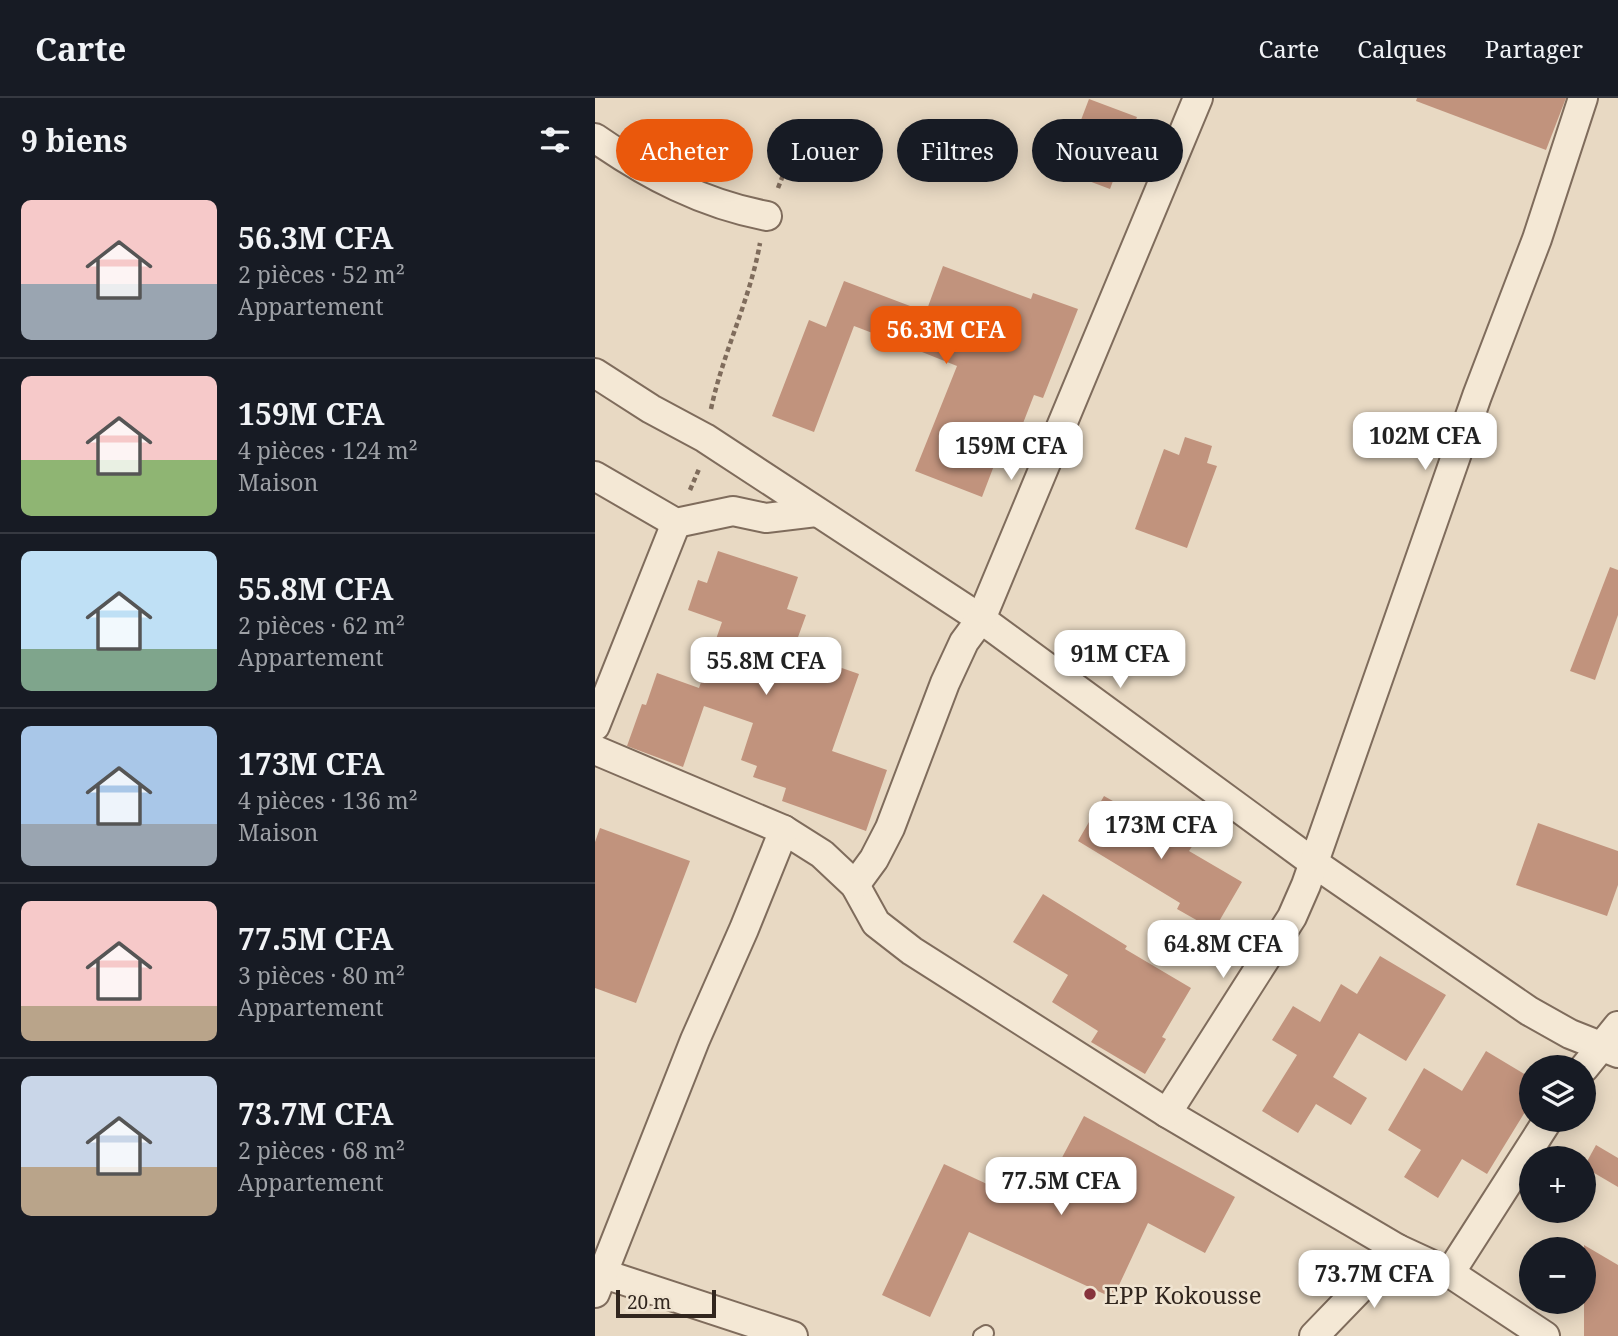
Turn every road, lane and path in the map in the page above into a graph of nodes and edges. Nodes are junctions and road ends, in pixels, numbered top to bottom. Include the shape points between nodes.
1 (1198, 98) edge
2 (1583, 98) edge
3 (600, 145) edge
4 (780, 182) edge
5 (767, 216) junction
6 (595, 373) edge
7 (705, 438) junction
8 (595, 476) edge
9 (816, 512) junction
10 (676, 523) junction
11 (981, 619) junction
12 (595, 726) edge
13 (595, 750) edge
14 (784, 830) junction
15 (1314, 863) junction
16 (855, 884) junction
17 (1613, 1042) edge
18 (1596, 1057) edge
19 (1167, 1114) junction
20 (1540, 1132) edge
21 (1398, 1250) junction
22 (1450, 1273) junction
23 (598, 1279) edge
24 (793, 1336) edge
25 (1314, 1336) edge
26 (1545, 1336) edge

1 - 11 street
2 - 15 street
3 - 5 street via 710,202
4 - 5 path
5 - 7 path via 754,276 716,387
6 - 7 street
7 - 9 street
7 - 10 path via 699,469
8 - 10 street
9 - 10 street via 766,518 733,511
9 - 11 street
10 - 12 street
11 - 15 street
11 - 16 street via 964,642 945,683 890,828
13 - 14 street
14 - 16 street via 822,854
14 - 23 street
15 - 17 street via 1529,1011 1570,1034
15 - 19 street via 1291,917
16 - 19 street via 876,923 912,951
17 - 18 street
19 - 21 street
20 - 22 street
21 - 22 street
21 - 25 street
22 - 26 street
23 - 24 street

